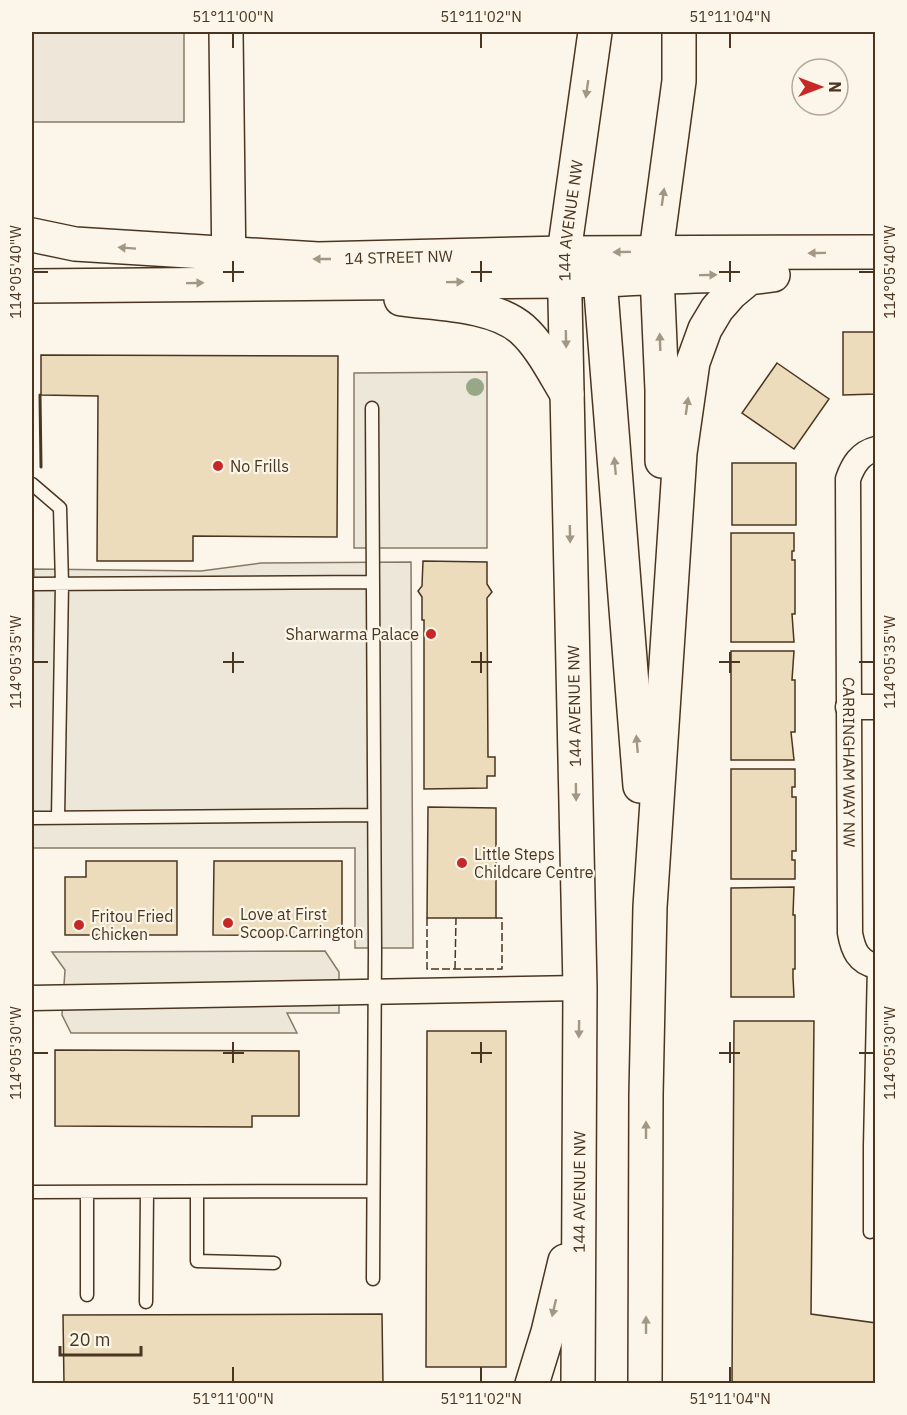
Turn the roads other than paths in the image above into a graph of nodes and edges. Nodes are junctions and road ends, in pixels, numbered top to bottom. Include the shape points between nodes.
1 (226, 32) edge
2 (596, 32) edge
3 (679, 32) edge
4 (32, 235) edge
5 (876, 252) edge
6 (569, 262) junction
7 (656, 264) junction
8 (228, 268) junction
9 (876, 274) edge
10 (773, 275) junction
11 (600, 279) junction
12 (286, 284) junction
13 (32, 286) edge
14 (567, 394) junction
15 (372, 408) dead end
16 (876, 449) edge
17 (32, 483) edge
18 (373, 582) junction
19 (32, 584) edge
20 (62, 584) junction
21 (848, 706) junction
22 (876, 706) edge
23 (662, 715) junction
24 (374, 815) junction
25 (32, 818) edge
26 (58, 818) junction
27 (650, 907) junction
28 (875, 966) edge
29 (580, 988) junction
30 (375, 991) junction
31 (32, 998) edge
32 (873, 1148) edge
33 (373, 1191) junction
34 (32, 1192) edge
35 (87, 1192) junction
36 (147, 1192) junction
37 (197, 1192) junction
38 (577, 1210) junction
39 (870, 1232) dead end
40 (274, 1263) dead end
41 (373, 1279) dead end
42 (87, 1295) dead end
43 (146, 1302) dead end
44 (532, 1383) edge
45 (578, 1383) edge
46 (645, 1383) edge

1 - 8 main road
2 -> 6 main road, 144 AVENUE NW
7 -> 3 main road via 679,81
8 -> 4 main road, 14 STREET NW
5 -> 7 main road, 14 STREET NW via 723,254
7 -> 6 main road, 14 STREET NW
6 -> 8 main road, 14 STREET NW via 318,259
6 - 11 main road, 14 STREET NW
12 -> 6 main road, 14 STREET NW
6 -> 14 main road, 144 AVENUE NW
7 -> 10 main road, 14 STREET NW
7 - 11 main road, 14 STREET NW
23 -> 7 main road via 662,390
8 - 12 main road, 14 STREET NW
13 -> 8 main road, 14 STREET NW
9 - 10 main road, 14 STREET NW
23 -> 10 main road via 680,453 693,362 705,329 730,293 749,278
27 -> 11 main road
12 - 14 main road via 487,311 521,328
14 -> 29 main road, 144 AVENUE NW
15 - 18 lane
16 - 21 street, CARRINGHAM WAY NW via 867,451 853,465 848,479
17 - 20 lane via 60,508
18 - 20 lane
18 - 24 lane
19 - 20 lane
20 - 26 lane
21 - 22 street
21 - 28 street, CARRINGHAM WAY NW via 850,933 853,950 865,963
23 - 27 main road
24 - 26 lane
24 - 30 lane
25 - 26 lane
46 -> 27 main road
28 - 32 lane
29 - 30 street
29 -> 38 main road, 144 AVENUE NW
30 - 31 street
30 - 33 lane
32 - 39 lane
33 - 37 lane
33 - 41 lane
34 - 35 lane
35 - 36 lane
35 - 42 lane
36 - 37 lane
36 - 43 lane
37 - 40 lane via 197,1261
38 -> 44 main road
38 - 45 main road, 144 AVENUE NW

